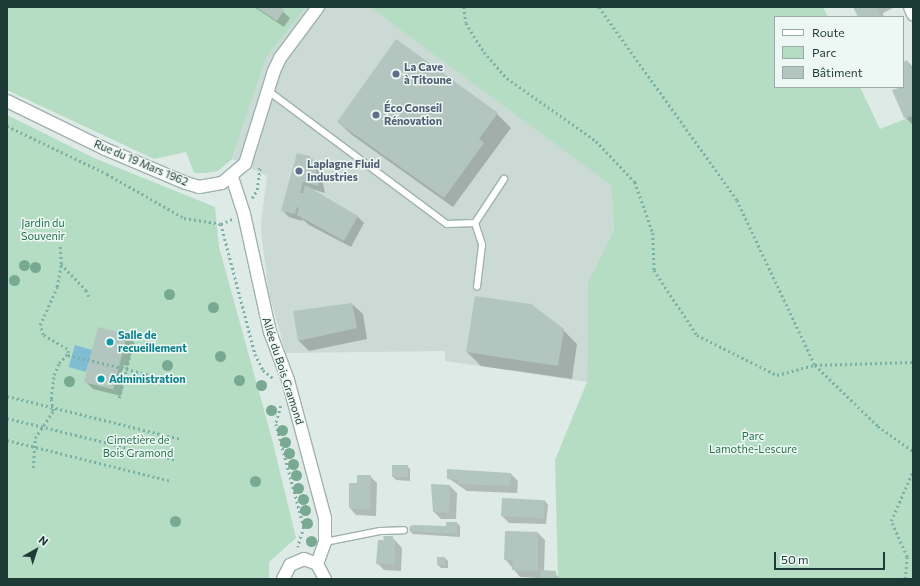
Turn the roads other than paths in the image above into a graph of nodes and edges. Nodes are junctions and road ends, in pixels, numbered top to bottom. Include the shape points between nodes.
1 (318, 7) edge
2 (910, 7) edge
3 (913, 14) edge
4 (266, 90) junction
5 (7, 101) edge
6 (232, 177) junction
7 (504, 179) dead end
8 (475, 223) junction
9 (477, 287) dead end
10 (404, 530) dead end
11 (325, 542) junction
12 (317, 564) junction
13 (284, 579) edge
14 (325, 579) edge

1 - 4 street, Rue du 19 Mars 1962 via 280,58
2 - 3 street
4 - 6 street, Rue du 19 Mars 1962 via 245,164
4 - 8 lane via 447,224
5 - 6 street, Rue du 19 Mars 1962 via 105,149 186,184 212,186
6 - 11 street, Allée du Bois Gramond via 244,214 270,332 288,380 326,518
7 - 8 lane
8 - 9 lane via 482,245
10 - 11 lane via 380,531
11 - 12 street, Allée du Bois Gramond
12 - 13 street via 304,559 297,561 286,570
12 - 14 street

